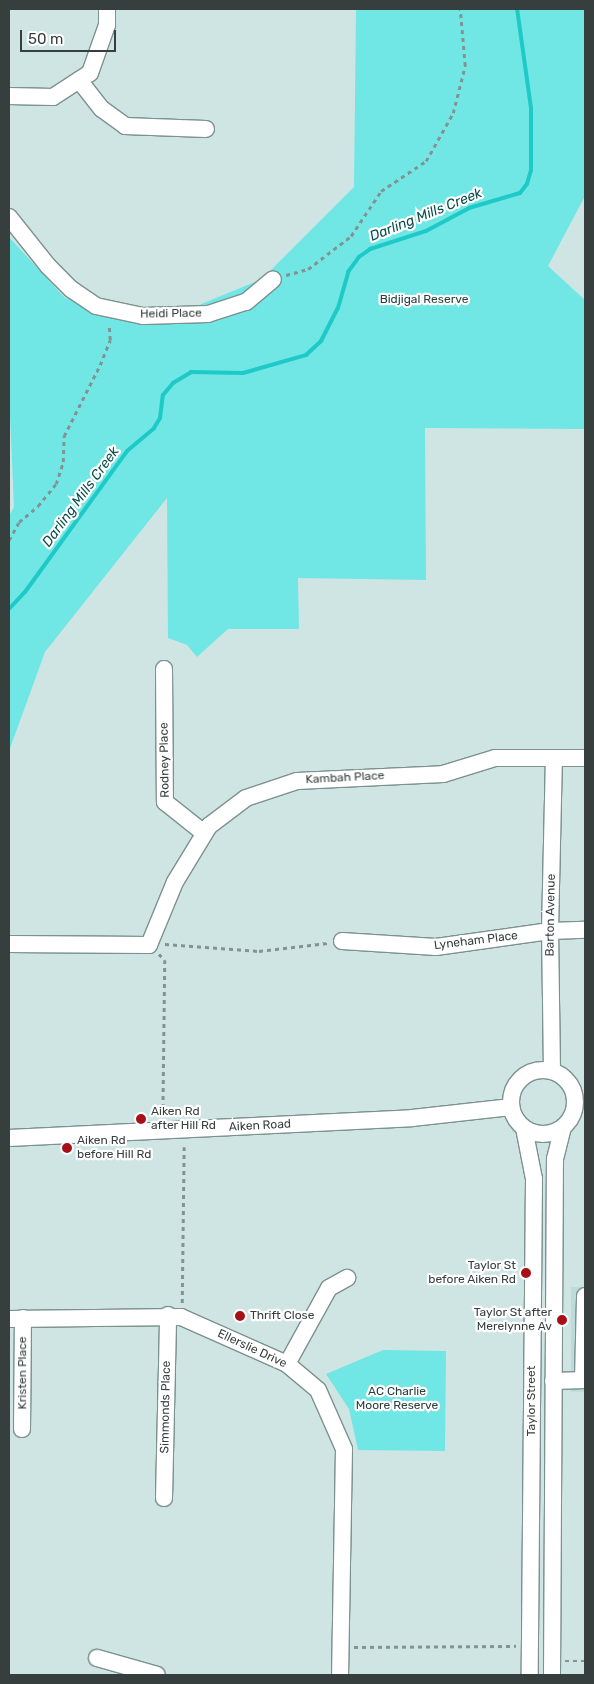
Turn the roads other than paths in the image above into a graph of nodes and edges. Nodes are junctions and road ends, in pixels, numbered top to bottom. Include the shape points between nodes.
1 (108, 9) edge
2 (79, 80) junction
3 (9, 96) edge
4 (206, 129) dead end
5 (9, 217) edge
6 (273, 279) road end
7 (164, 669) dead end
8 (585, 758) edge
9 (554, 760) junction
10 (204, 833) junction
11 (585, 930) edge
12 (550, 931) junction
13 (342, 941) road end
14 (9, 944) edge
15 (552, 1071) junction
16 (577, 1084) edge
17 (511, 1107) junction
18 (585, 1118) edge
19 (565, 1126) junction
20 (524, 1128) junction
21 (9, 1138) edge
22 (347, 1278) dead end
23 (585, 1296) edge
24 (174, 1316) junction
25 (16, 1318) edge
26 (288, 1364) junction
27 (584, 1380) edge
28 (553, 1381) junction
29 (22, 1429) dead end
30 (164, 1498) dead end
31 (97, 1658) dead end
32 (157, 1675) edge
33 (340, 1675) edge
34 (530, 1675) edge
35 (552, 1675) edge

1 - 2 street via 107,24 90,73
2 - 3 street via 53,97
2 - 4 street via 102,109 125,126
5 - 6 street, Heidi Place via 71,289 96,306 143,316 208,314 246,302
7 - 10 street, Rodney Place via 164,802
8 - 9 street, Kambah Place
9 - 10 street, Kambah Place via 495,758 444,774 297,781 246,798
9 - 12 street, Barton Avenue
10 - 14 street, Kambah Place via 175,882 149,945
11 - 12 street, Lyneham Place
12 - 13 street, Lyneham Place via 436,947
12 - 15 street, Barton Avenue
15 - 16 street
15 - 17 street via 541,1070 521,1078 514,1086
16 - 19 street via 576,1104
17 - 20 street
17 - 21 street, Aiken Road via 412,1118
18 - 19 street
19 - 20 street via 543,1135
19 - 28 street, Taylor Street via 556,1159
20 - 34 street, Taylor Street via 534,1178
22 - 26 street via 329,1288
23 - 27 street
24 - 25 street, Ellerslie Drive
24 - 26 street, Ellerslie Drive
24 - 30 street, Simmonds Place
25 - 29 street, Kristen Place
26 - 33 street, Ellerslie Drive via 318,1390 344,1449
27 - 28 street
28 - 35 street, Taylor Street
31 - 32 street

